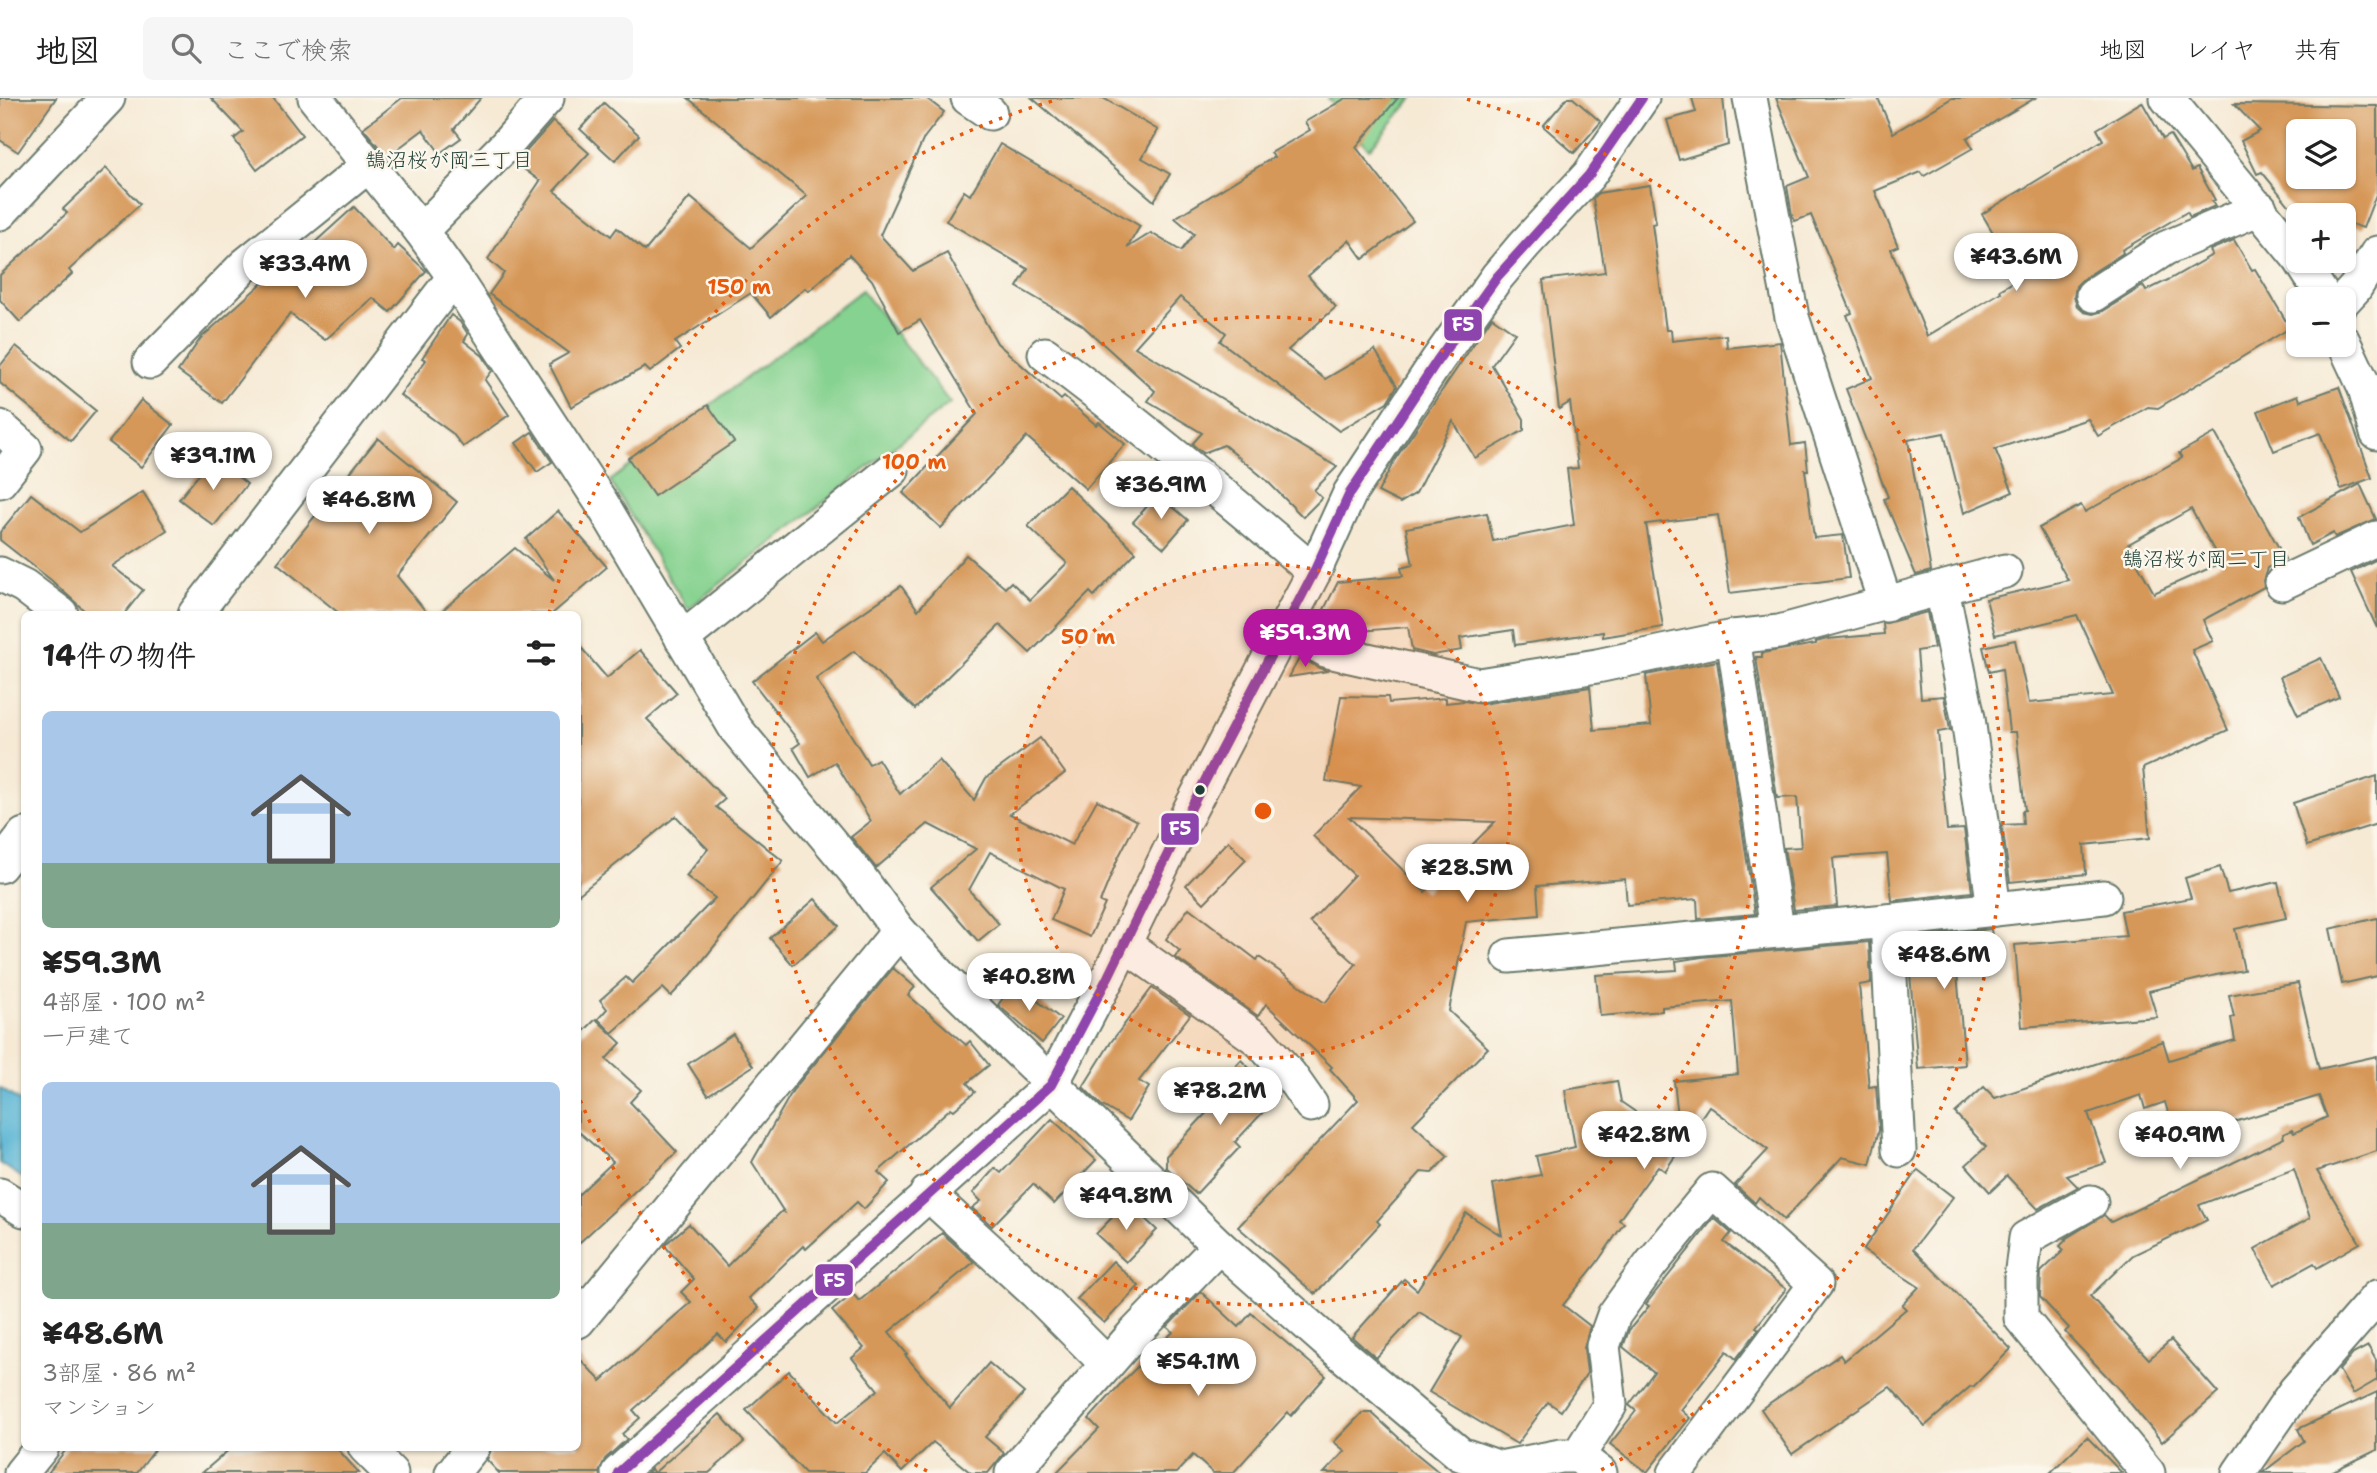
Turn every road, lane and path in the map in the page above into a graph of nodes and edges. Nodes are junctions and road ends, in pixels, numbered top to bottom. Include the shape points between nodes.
1 (108, 98) edge
2 (315, 98) edge
3 (547, 98) edge
4 (1642, 98) edge
5 (1750, 98) edge
6 (2167, 98) edge
7 (369, 165) junction
8 (2260, 208) junction
9 (0, 213) edge
10 (421, 230) junction
11 (2286, 242) edge
12 (2377, 253) edge
13 (454, 277) junction
14 (2356, 287) edge
15 (2093, 295) dead end
16 (1045, 354) dead end
17 (2353, 357) edge
18 (150, 362) dead end
19 (2371, 387) edge
20 (0, 426) edge
21 (2377, 433) edge
22 (892, 470) dead end
23 (0, 481) edge
24 (2377, 538) edge
25 (2005, 571) dead end
26 (1314, 572) junction
27 (0, 574) edge
28 (2283, 583) dead end
29 (1942, 589) junction
30 (1886, 605) junction
31 (57, 611) edge
32 (197, 611) edge
33 (1285, 627) junction
34 (1733, 637) junction
35 (682, 639) junction
36 (21, 839) edge
37 (0, 866) edge
38 (2104, 897) dead end
39 (1994, 909) junction
40 (1887, 921) junction
41 (1777, 929) junction
42 (899, 931) junction
43 (1124, 944) junction
44 (1509, 956) dead end
45 (1051, 1085) junction
46 (1311, 1105) dead end
47 (1899, 1150) dead end
48 (927, 1194) junction
49 (0, 1195) edge
50 (2091, 1202) dead end
51 (21, 1208) edge
52 (1219, 1246) junction
53 (2377, 1297) edge
54 (581, 1317) edge
55 (1108, 1364) junction
56 (39, 1451) edge
57 (369, 1451) edge
58 (470, 1451) edge
59 (1589, 1464) edge
60 (21, 1473) edge
61 (391, 1473) edge
62 (452, 1473) edge
63 (618, 1473) edge
64 (1012, 1473) edge
65 (1675, 1473) edge
66 (2148, 1473) edge
67 (2239, 1473) edge

1 - 9 street
2 - 7 street
3 - 10 street
4 - 26 street via 1590,174 1506,266 1437,361 1350,492
5 - 30 street via 1792,317
6 - 8 street
7 - 10 street
7 - 18 street via 245,265
8 - 11 street
8 - 15 street via 2166,248
10 - 13 street
12 - 14 street
13 - 32 street
13 - 35 street via 601,502
16 - 26 street via 1137,423
17 - 19 street
19 - 21 street
20 - 23 street via 25,449
22 - 35 street
24 - 28 street
25 - 29 street
26 - 33 street
27 - 31 street
29 - 30 street
29 - 39 street via 1968,718
30 - 34 street via 1779,632
33 - 34 street via 1328,651 1479,685
33 - 43 street
34 - 41 street
35 - 42 street via 736,729
36 - 37 street
38 - 39 street
39 - 40 street
40 - 41 street
40 - 47 street
41 - 44 street
42 - 45 street
42 - 54 street
43 - 45 street
43 - 46 street via 1259,1040
45 - 48 street
45 - 52 street
48 - 55 street
48 - 63 street
49 - 51 street
50 - 66 street via 2026,1238 2021,1318
52 - 55 street
52 - 59 street via 1460,1454 1500,1468 1560,1457
53 - 67 street via 2295,1391
55 - 64 street
56 - 60 street
57 - 61 street
58 - 62 street
59 - 65 street via 1610,1405 1603,1346 1614,1315 1712,1190 1816,1284

